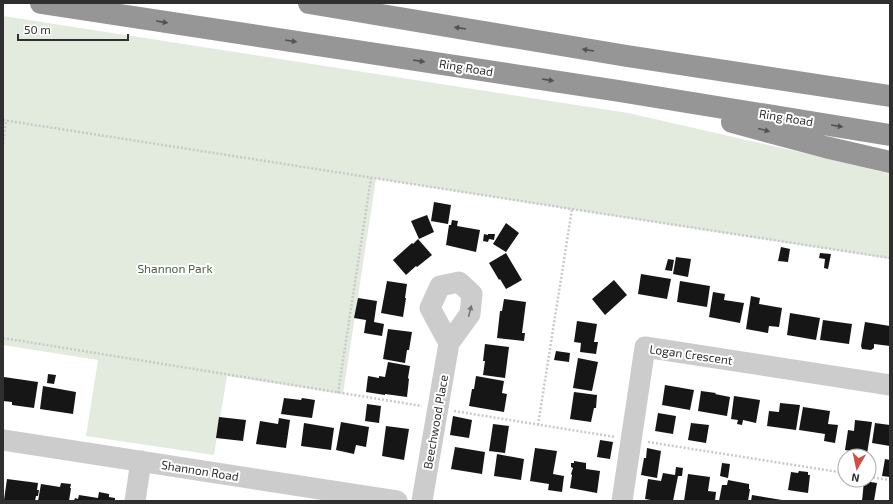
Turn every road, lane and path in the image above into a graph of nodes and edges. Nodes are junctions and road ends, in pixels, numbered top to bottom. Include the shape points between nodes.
1 (41, 3) edge
2 (309, 3) edge
3 (627, 56) junction
4 (890, 86) edge
5 (619, 91) junction
6 (890, 96) edge
7 (5, 120) edge
8 (890, 135) edge
9 (3, 144) edge
10 (890, 162) edge
11 (370, 178) junction
12 (572, 209) junction
13 (890, 258) edge
14 (450, 343) dead end
15 (890, 385) edge
16 (338, 393) dead end
17 (538, 425) dead end
18 (3, 440) edge
19 (141, 461) junction
20 (877, 478) edge
21 (890, 480) edge
22 (329, 496) edge
23 (135, 501) edge
24 (397, 501) edge
25 (422, 501) edge
26 (622, 501) edge

1 -> 5 highway, Ring Road
3 -> 2 highway
3 - 4 highway
3 - 6 highway
5 -> 8 highway, Ring Road
5 -> 10 highway
7 - 9 path
7 - 11 path
11 - 12 path
11 - 16 path
12 - 13 path
12 - 17 path
14 - 25 street, Beechwood Place
15 - 26 street, Logan Crescent via 645,347
18 - 19 street, Shannon Road
19 - 22 street, Shannon Road
19 - 23 street
20 - 21 path
22 - 24 street, Shannon Road

